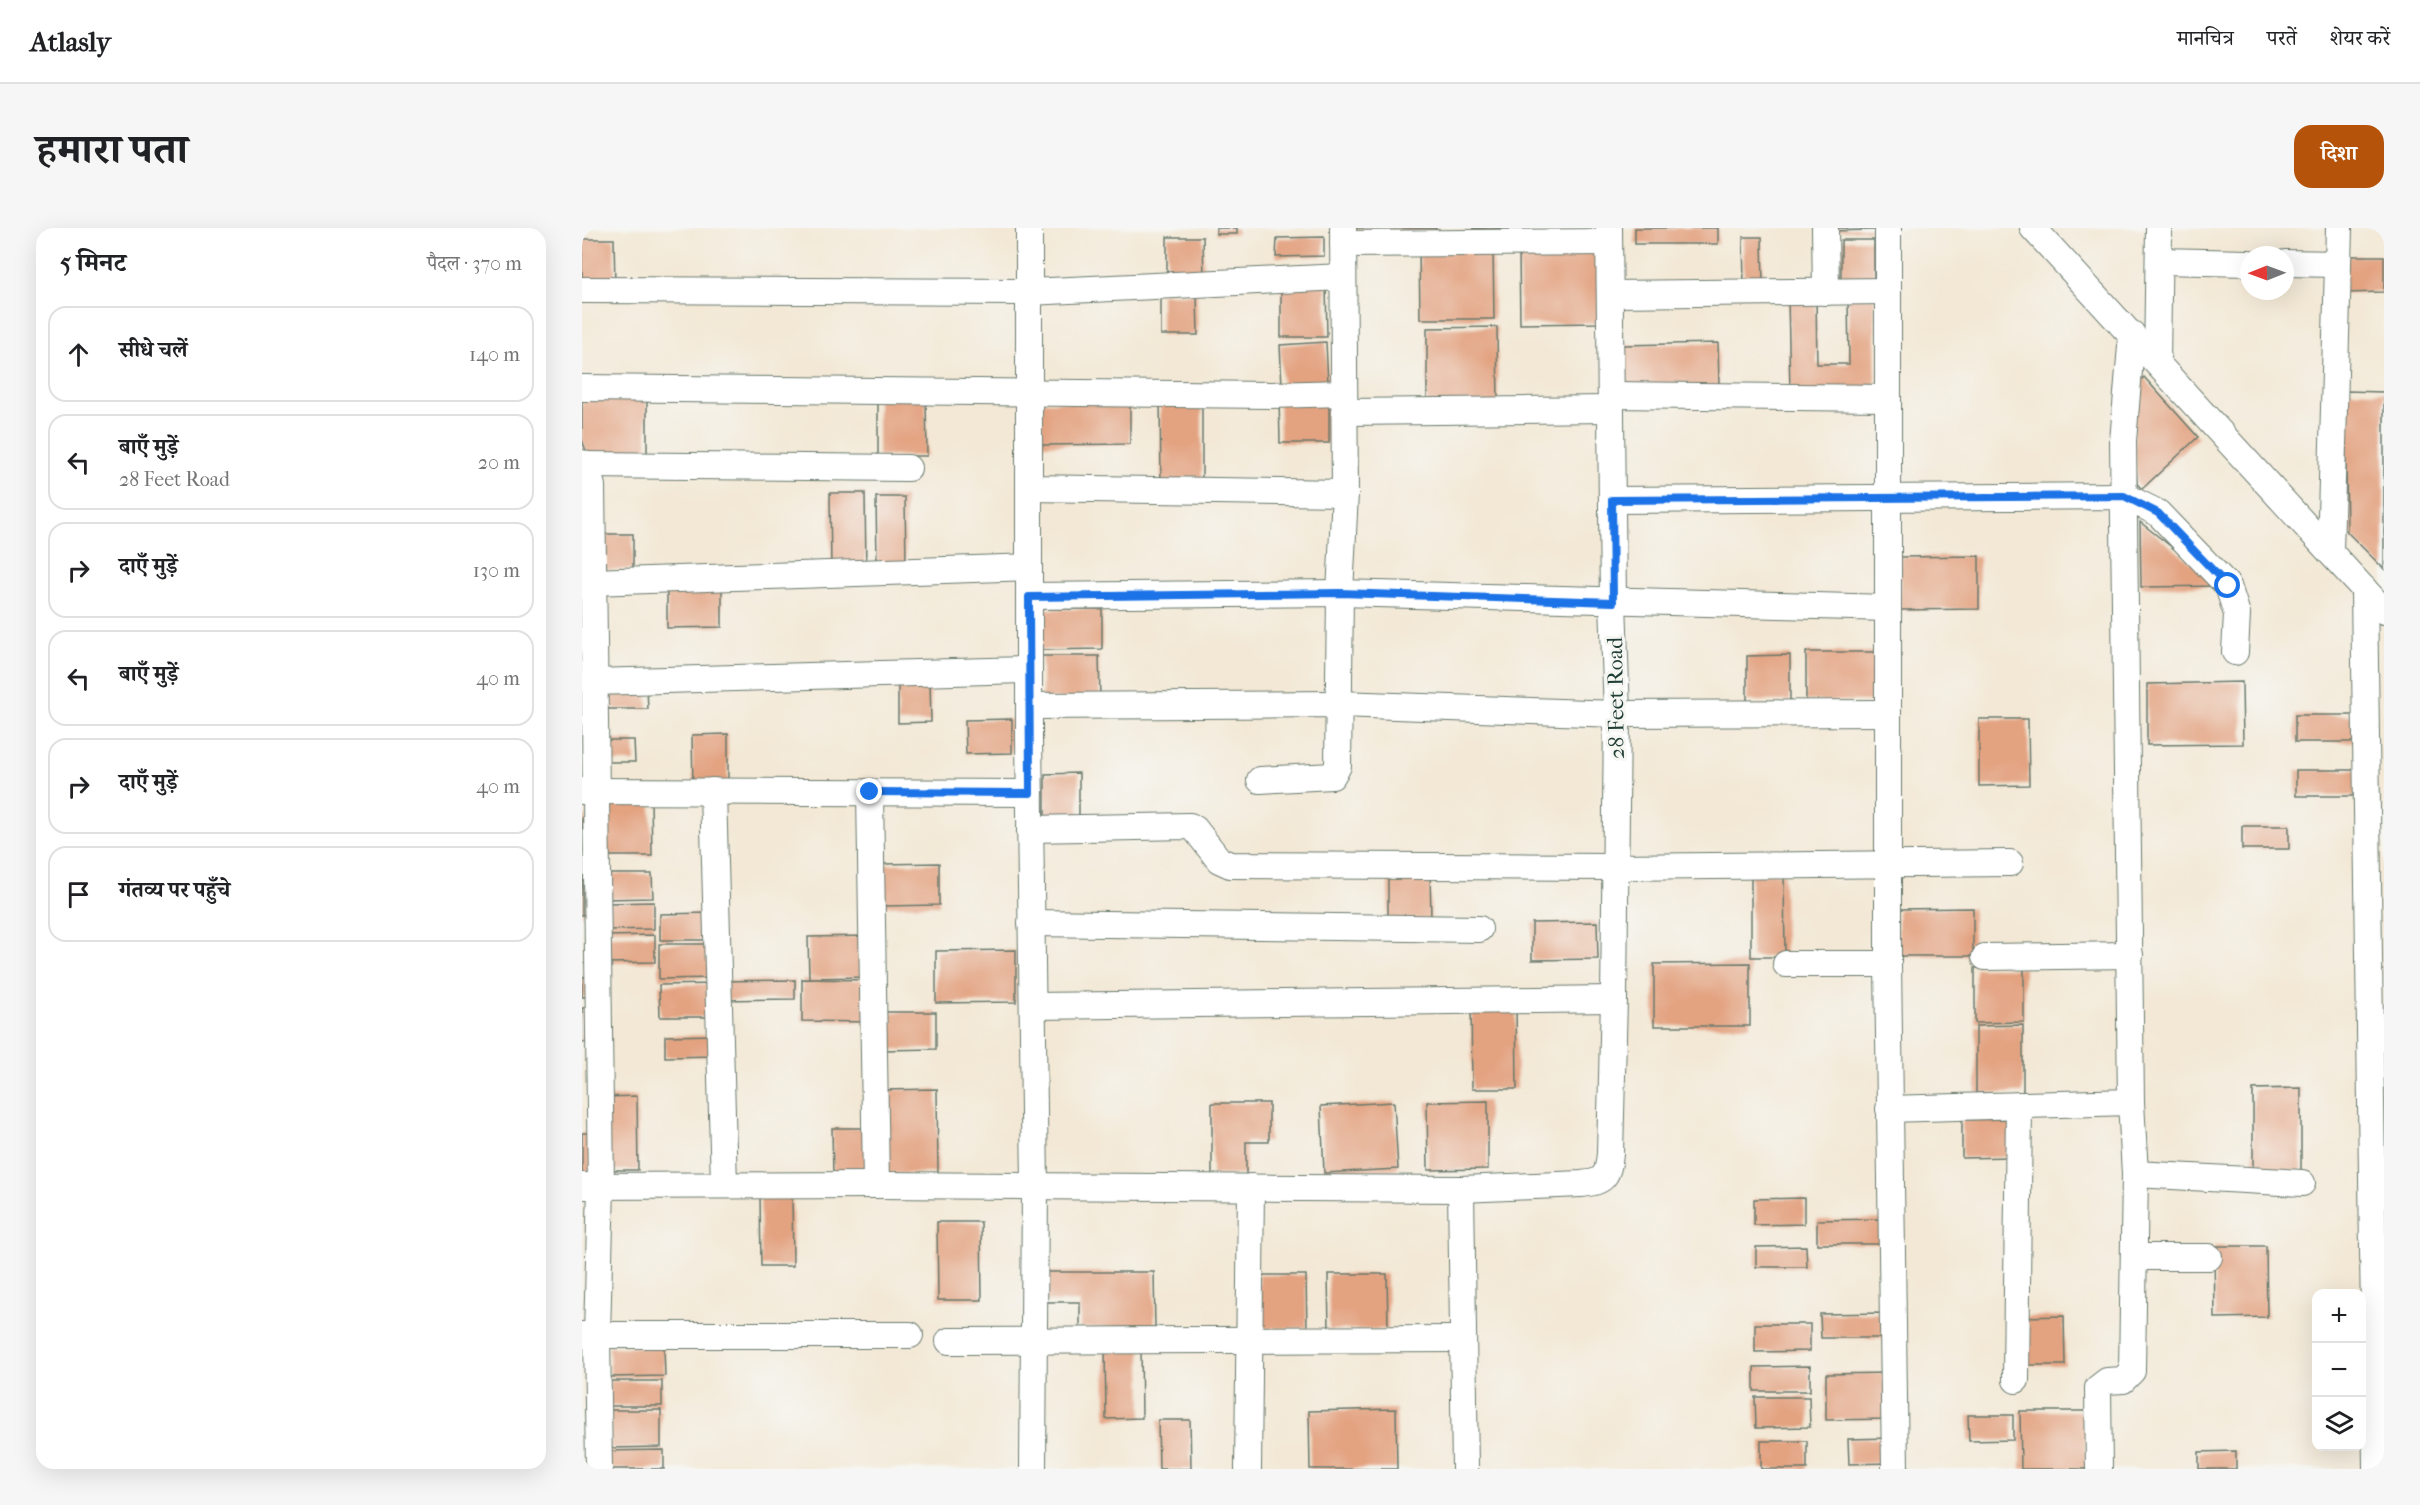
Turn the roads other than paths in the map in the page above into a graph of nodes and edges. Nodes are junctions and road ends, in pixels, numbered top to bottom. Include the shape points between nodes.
1 (1029, 228) edge
2 (1825, 228) edge
3 (1888, 228) edge
4 (2033, 228) edge
5 (2159, 228) edge
6 (2339, 228) edge
7 (1609, 235) edge
8 (1343, 236) edge
9 (2159, 261) junction
10 (2240, 263) edge
11 (2294, 263) edge
12 (2338, 264) junction
13 (1343, 277) junction
14 (582, 290) edge
15 (1888, 291) junction
16 (1029, 292) junction
17 (1826, 292) junction
18 (1611, 294) junction
19 (2132, 334) junction
20 (2157, 362) junction
21 (582, 388) edge
22 (1029, 391) junction
23 (1888, 398) junction
24 (1611, 402) junction
25 (1345, 403) junction
26 (583, 464) edge
27 (908, 468) dead end
28 (1029, 488) junction
29 (1345, 493) junction
30 (2124, 496) junction
31 (1888, 499) junction
32 (1612, 500) junction
33 (2330, 552) junction
34 (1029, 567) junction
35 (592, 582) junction
36 (2364, 589) junction
37 (1340, 593) junction
38 (1029, 597) junction
39 (1613, 602) junction
40 (1888, 608) junction
41 (2384, 611) edge
42 (2235, 652) dead end
43 (1029, 670) junction
44 (594, 682) junction
45 (1340, 704) junction
46 (1029, 706) junction
47 (1888, 713) junction
48 (1617, 714) junction
49 (1260, 780) dead end
50 (589, 791) edge
51 (713, 791) junction
52 (870, 792) junction
53 (1030, 793) junction
54 (1030, 829) junction
55 (2376, 848) edge
56 (2010, 863) dead end
57 (1888, 865) junction
58 (1614, 867) junction
59 (1031, 923) junction
60 (1479, 929) dead end
61 (2130, 955) junction
62 (1985, 957) dead end
63 (1785, 964) dead end
64 (1888, 964) junction
65 (1614, 999) junction
66 (1033, 1006) junction
67 (2131, 1102) junction
68 (2019, 1105) junction
69 (1889, 1109) junction
70 (2134, 1174) junction
71 (2302, 1183) dead end
72 (724, 1185) junction
73 (876, 1185) junction
74 (591, 1186) edge
75 (1035, 1186) junction
76 (1251, 1187) junction
77 (1461, 1189) junction
78 (590, 1257) edge
79 (2133, 1257) junction
80 (2209, 1257) dead end
81 (589, 1335) edge
82 (910, 1335) dead end
83 (1462, 1339) junction
84 (1249, 1340) junction
85 (949, 1341) dead end
86 (1034, 1341) junction
87 (2016, 1380) dead end
88 (2379, 1414) edge
89 (599, 1469) edge
90 (1033, 1469) edge
91 (1248, 1469) edge
92 (1465, 1469) edge
93 (1895, 1469) edge
94 (2099, 1469) edge
95 (2376, 1469) edge

1 - 16 street
2 - 17 street
3 - 15 street
4 - 19 street
5 - 9 street
6 - 12 street
7 - 8 street
7 - 18 street, 28 Feet Road
8 - 13 street
9 - 10 street
9 - 20 street
11 - 12 street
12 - 33 street
13 - 16 street
13 - 25 street
14 - 16 street
15 - 17 street
15 - 23 street
16 - 22 street
17 - 18 street
18 - 24 street, 28 Feet Road
19 - 20 street
19 - 30 street via 2123,441
20 - 33 street
21 - 22 street
22 - 25 street via 1271,395
22 - 28 street
23 - 24 street
23 - 31 street
24 - 25 street
24 - 32 street, 28 Feet Road
25 - 29 street
26 - 27 street
26 - 35 street via 592,486
28 - 29 street
28 - 34 street
29 - 37 street
30 - 31 street
30 - 42 street via 2158,513 2228,586 2237,614
30 - 61 street
31 - 32 street
31 - 40 street
32 - 39 street, 28 Feet Road
33 - 36 street
34 - 35 street
34 - 38 street
35 - 44 street
36 - 41 street
36 - 55 street
37 - 38 street
37 - 39 street
37 - 45 street
38 - 43 street
39 - 40 street
39 - 48 street, 28 Feet Road
40 - 47 street
43 - 44 street
43 - 46 street
44 - 50 street
45 - 46 street
45 - 48 street
45 - 49 street via 1335,774
46 - 53 street
47 - 48 street
47 - 57 street
48 - 58 street, 28 Feet Road
50 - 51 street
50 - 74 street
51 - 52 street
51 - 72 street
52 - 53 street
52 - 73 street
53 - 54 street
54 - 58 street via 1190,826 1219,860 1230,865
54 - 59 street
55 - 88 street
56 - 57 street
57 - 58 street
57 - 64 street
58 - 65 street, 28 Feet Road
59 - 60 street
59 - 66 street
61 - 62 street
61 - 67 street
63 - 64 street
64 - 69 street
65 - 66 street
65 - 77 street, 28 Feet Road via 1609,1168 1601,1180
66 - 75 street
67 - 68 street
67 - 70 street
68 - 69 street
68 - 87 street
69 - 93 street
70 - 71 street
70 - 79 street
72 - 73 street
72 - 74 street
73 - 75 street
74 - 78 street
75 - 76 street
75 - 86 street
76 - 77 street
76 - 84 street
77 - 83 street
78 - 81 street
79 - 80 street
79 - 94 street via 2132,1371 2123,1380 2107,1381 2098,1388
81 - 82 street
81 - 89 street
83 - 84 street
83 - 92 street
84 - 86 street
84 - 91 street
85 - 86 street
86 - 90 street
88 - 95 street

